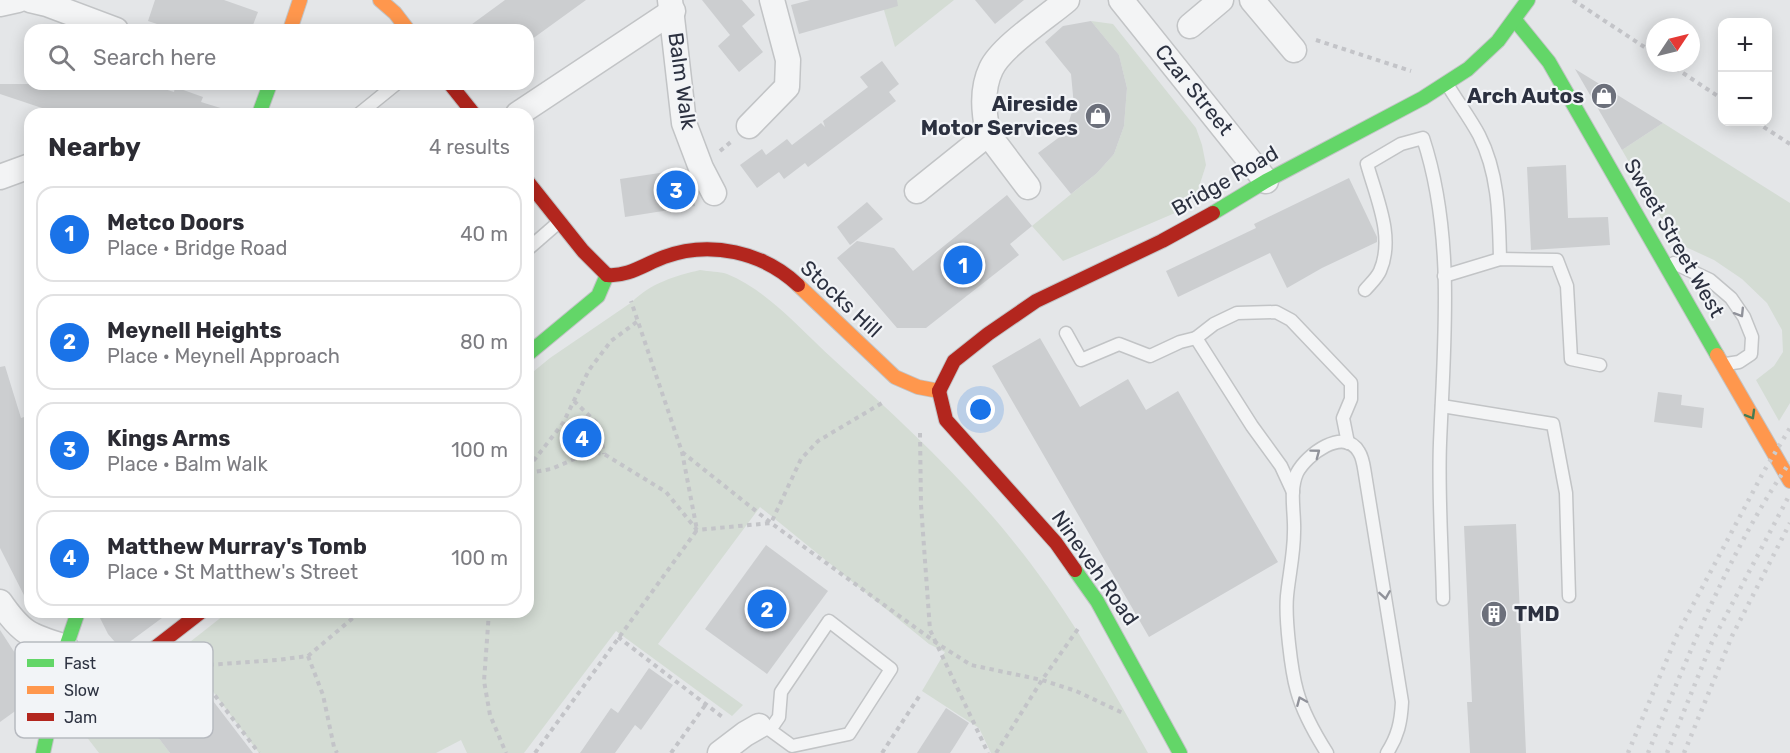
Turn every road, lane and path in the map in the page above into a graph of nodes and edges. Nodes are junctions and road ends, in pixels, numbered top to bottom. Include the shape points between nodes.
1 (30, 0) edge
2 (300, 0) edge
3 (380, 0) edge
4 (772, 0) edge
5 (1067, 0) edge
6 (1121, 0) edge
7 (1221, 0) edge
8 (1252, 0) edge
9 (1528, 0) edge
10 (1573, 0) edge
11 (671, 5) edge
12 (1515, 20) junction
13 (100, 24) edge
14 (292, 24) edge
15 (403, 24) edge
16 (1190, 26) dead end
17 (1275, 27) junction
18 (1646, 48) edge
19 (1294, 50) dead end
20 (1682, 72) edge
21 (1446, 83) junction
22 (389, 90) edge
23 (455, 90) edge
24 (1718, 96) edge
25 (366, 108) edge
26 (469, 108) edge
27 (526, 108) edge
28 (749, 126) joint
29 (1762, 126) edge
30 (988, 134) junction
31 (1790, 144) edge
32 (24, 168) edge
33 (701, 168) junction
34 (0, 177) edge
35 (1266, 181) junction
36 (1028, 187) dead end
37 (534, 189) edge
38 (917, 191) dead end
39 (714, 193) dead end
40 (560, 221) junction
41 (534, 244) edge
42 (1660, 256) junction
43 (1500, 259) junction
44 (614, 275) junction
45 (1444, 276) junction
46 (1365, 290) dead end
47 (638, 321) junction
48 (1066, 333) dead end
49 (1196, 338) junction
50 (534, 349) edge
51 (1721, 364) junction
52 (1600, 365) dead end
53 (939, 391) junction
54 (886, 399) dead end
55 (574, 401) junction
56 (1442, 406) junction
57 (920, 432) dead end
58 (1348, 443) junction
59 (682, 452) junction
60 (604, 454) junction
61 (534, 460) edge
62 (534, 472) edge
63 (1790, 482) edge
64 (1293, 492) junction
65 (771, 523) junction
66 (697, 530) junction
67 (1569, 596) dead end
68 (1443, 598) dead end
69 (1097, 601) junction
70 (0, 602) edge
71 (76, 618) edge
72 (193, 618) edge
73 (353, 618) edge
74 (489, 618) edge
75 (618, 638) junction
76 (49, 642) edge
77 (68, 642) edge
78 (163, 642) edge
79 (938, 644) junction
80 (308, 656) junction
81 (213, 665) edge
82 (1042, 680) junction
83 (213, 692) edge
84 (920, 694) dead end
85 (706, 704) junction
86 (1129, 716) dead end
87 (758, 730) junction
88 (46, 738) edge
89 (43, 753) edge
90 (259, 753) edge
91 (338, 753) edge
92 (506, 753) edge
93 (535, 753) edge
94 (671, 753) edge
95 (720, 753) edge
96 (882, 753) edge
97 (988, 753) edge
98 (996, 753) edge
99 (1180, 753) edge
100 (1327, 753) edge
101 (1387, 753) edge

1 - 13 street
2 - 14 street
3 - 15 street
4 - 28 street via 788,60 787,87
5 - 30 street via 1003,52 991,68 984,110
6 - 35 street, Czar Street
7 - 16 street, Czar Street
8 - 17 street
9 - 12 street, Bridge Road
10 - 18 path
11 - 27 street
11 - 33 street, Balm Walk via 684,123
12 - 21 street, Bridge Road via 1468,69
12 - 42 street, Sweet Street West via 1549,62
17 - 19 street
17 - 21 path
20 - 24 path
21 - 35 street, Bridge Road
21 - 43 lane via 1479,134 1491,165 1499,208
22 - 25 lane
23 - 26 street
28 - 33 path
29 - 31 path
30 - 36 street
30 - 38 street
32 - 34 street
33 - 39 street, Balm Walk
35 - 53 street, Bridge Road via 1162,241 1036,301 954,361
37 - 40 street
40 - 41 lane
40 - 44 street via 583,251
42 - 51 street, Sweet Street West
42 -> 51 lane via 1710,280 1731,298 1744,317 1752,336 1751,354 1739,362
43 - 45 lane
43 - 52 lane via 1557,260 1567,286 1571,359
44 - 47 path
44 - 50 street via 598,296
44 - 53 street, Stocks Hill via 694,250 726,250 755,256 789,276 895,376
45 - 46 lane via 1434,170 1423,138 1401,144 1367,164 1386,232 1380,274
45 - 56 lane
47 - 55 path via 611,341 589,370
47 - 59 path
48 - 49 lane via 1081,360 1119,344 1150,356
49 - 58 lane via 1237,313 1276,312 1291,320 1351,383 1351,399 1343,418
49 - 64 lane via 1281,466
51 -> 63 street, Sweet Street West
53 - 69 street, Nineveh Road via 946,420 1056,543
54 - 65 path via 818,441 801,459
55 - 60 path via 599,424
55 - 61 path via 563,423
56 - 67 lane via 1552,424 1566,493
56 - 68 lane
57 - 79 path via 930,630
64 -> 58 lane via 1297,474 1306,460 1331,442
58 -> 101 lane via 1359,451 1365,474 1402,702 1398,732
59 - 65 path
59 - 66 path
60 - 62 path via 591,452
60 - 66 path via 666,492
100 -> 64 lane via 1297,691 1288,632
65 - 66 path
65 - 79 path
66 - 75 path
69 - 82 path
69 - 99 street, Nineveh Road
70 - 76 street via 14,622 32,637
71 - 77 street
72 - 78 street
73 - 80 path
74 - 92 path via 484,681 490,715
75 - 85 path
75 - 93 path
79 - 82 path via 971,665
79 - 97 path
80 - 81 path
80 - 91 path
82 - 86 path
82 - 98 path
83 - 90 path
84 - 96 path
85 - 87 path
85 - 94 path
87 - 87 lane via 779,717 781,692 829,621 891,669 849,734 792,746
87 - 95 street
88 - 89 street

